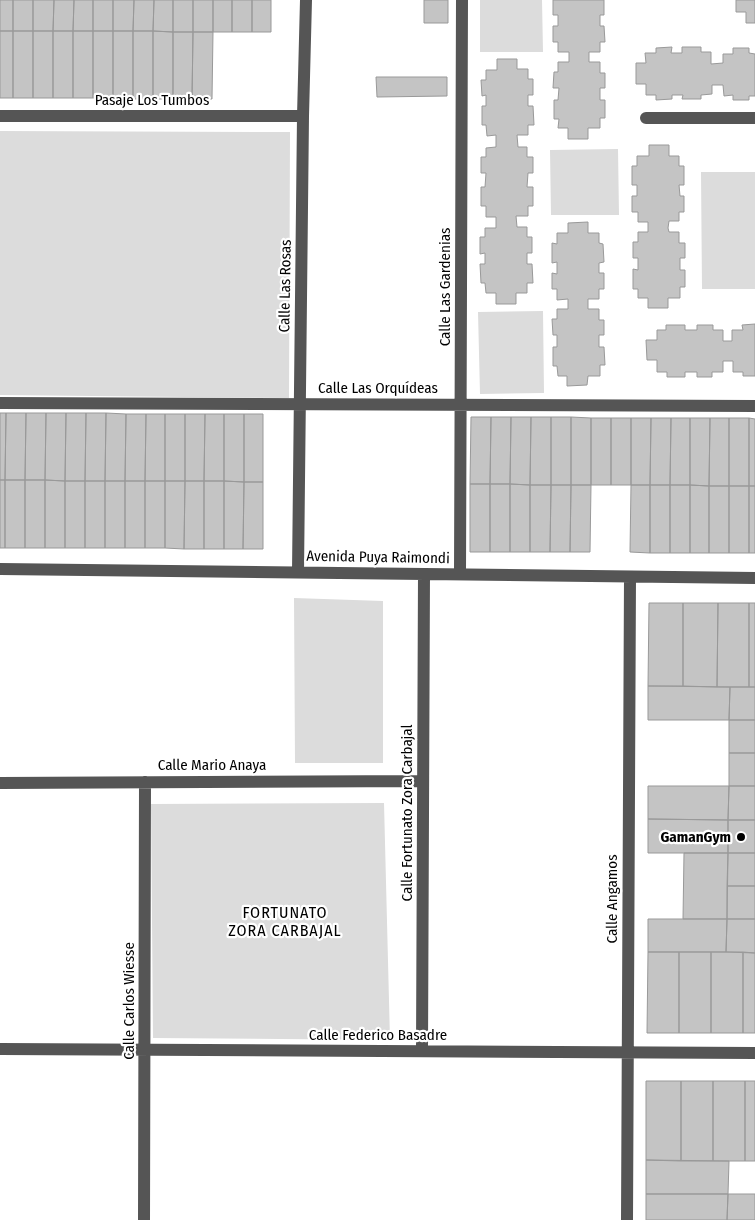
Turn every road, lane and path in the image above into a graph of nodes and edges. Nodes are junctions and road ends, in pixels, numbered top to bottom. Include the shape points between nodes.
1 (306, 0) edge
2 (462, 0) edge
3 (0, 116) edge
4 (303, 116) junction
5 (646, 118) dead end
6 (755, 118) edge
7 (0, 403) edge
8 (300, 404) junction
9 (461, 405) junction
10 (755, 406) edge
11 (0, 569) edge
12 (298, 572) junction
13 (424, 574) junction
14 (460, 574) junction
15 (630, 577) junction
16 (755, 578) edge
17 (424, 781) junction
18 (145, 782) junction
19 (0, 783) edge
20 (0, 1049) edge
21 (146, 1050) junction
22 (422, 1052) junction
23 (628, 1053) junction
24 (755, 1054) edge
25 (144, 1220) edge
26 (627, 1220) edge

1 - 4 street, Calle Las Rosas
2 - 9 street, Calle Las Gardenias
3 - 4 street, Pasaje Los Tumbos
4 - 8 street, Calle Las Rosas
5 - 6 street
7 - 8 street, Calle Las Orquídeas
8 - 9 street, Calle Las Orquídeas
8 - 12 street, Calle Las Rosas
9 - 10 street, Calle Las Orquídeas
9 - 14 street, Calle Las Gardenias
11 - 12 street, Avenida Puya Raimondi
12 - 13 street, Avenida Puya Raimondi
13 - 14 street, Avenida Puya Raimondi
13 - 17 street, Calle Fortunato Zora Carbajal
14 - 15 street, Avenida Puya Raimondi
15 - 16 street, Avenida Puya Raimondi
15 - 23 street, Calle Angamos
17 - 18 street, Calle Mario Anaya
17 - 22 street, Calle Fortunato Zora Carbajal
18 - 19 street, Calle Mario Anaya
18 - 21 street, Calle Carlos Wiesse
20 - 21 street, Calle Federico Basadre
21 - 22 street, Calle Federico Basadre
21 - 25 street, Calle Carlos Wiesse
22 - 23 street, Calle Federico Basadre
23 - 24 street, Calle Federico Basadre
23 - 26 street, Calle Angamos

